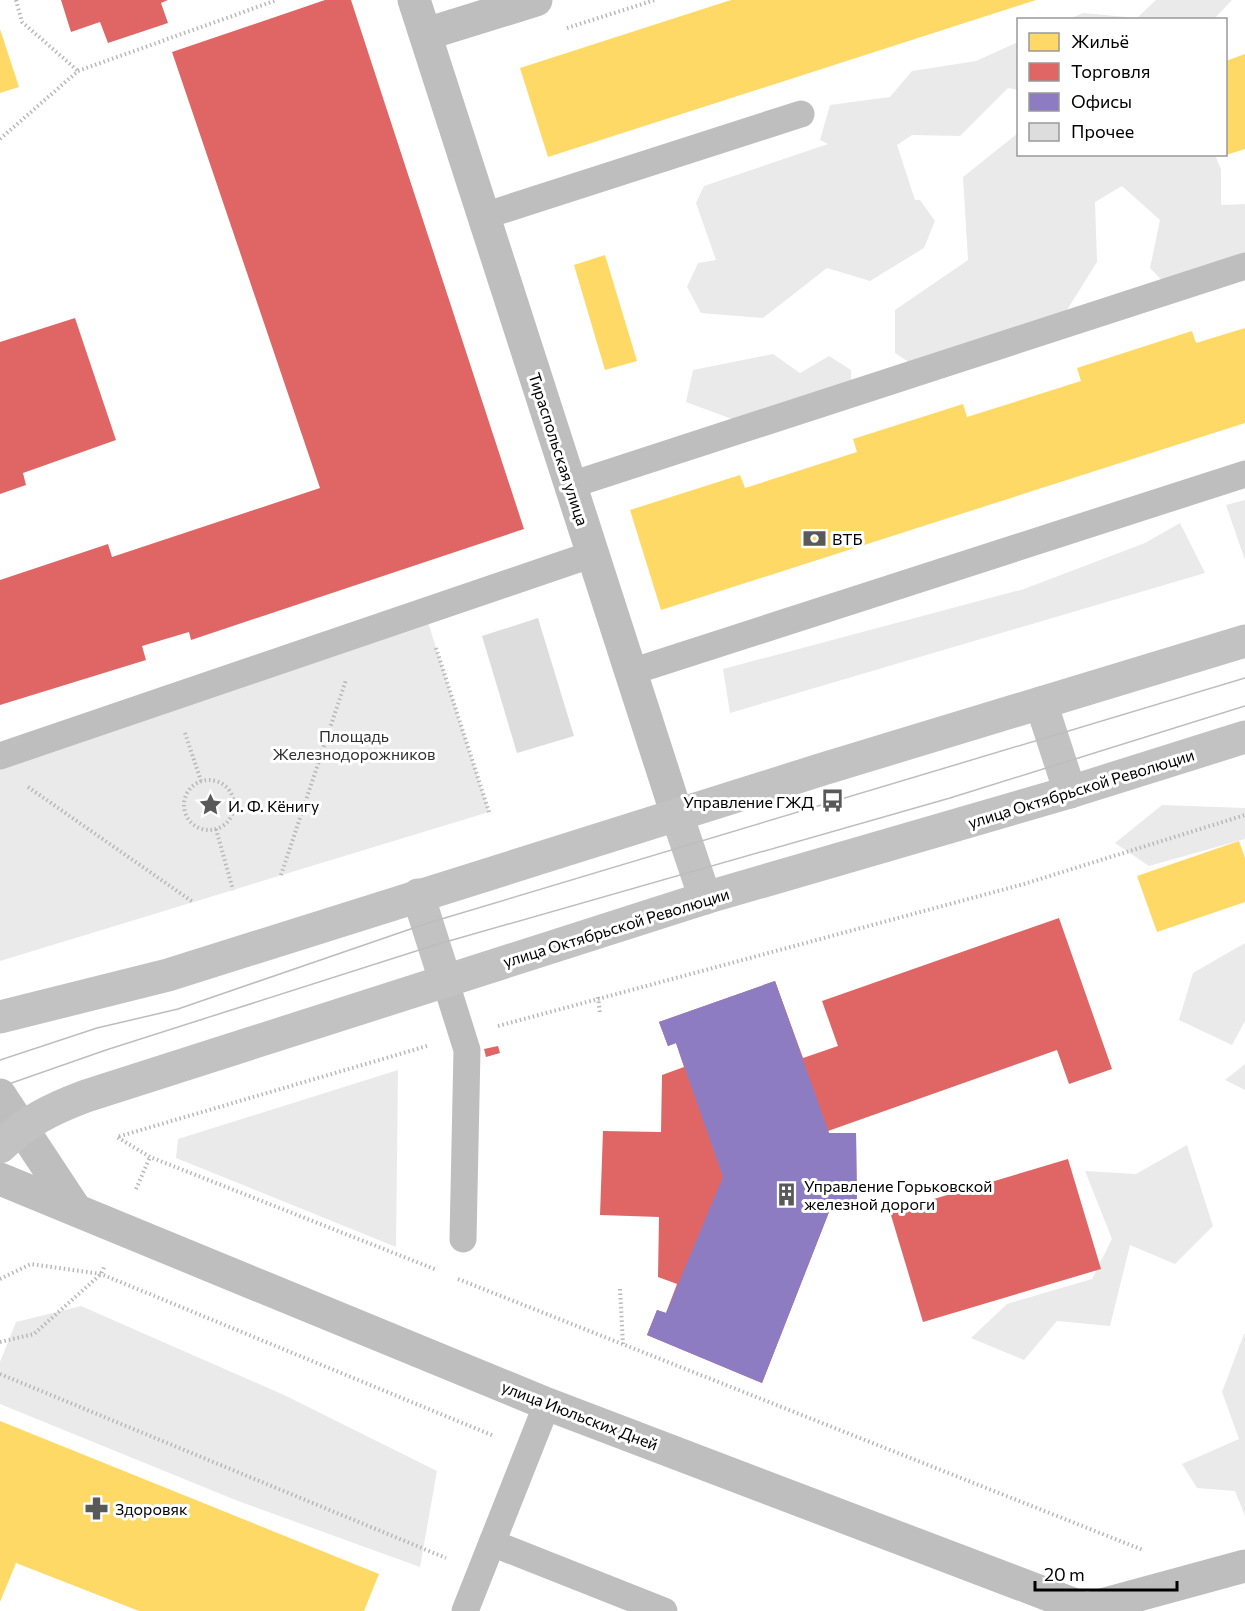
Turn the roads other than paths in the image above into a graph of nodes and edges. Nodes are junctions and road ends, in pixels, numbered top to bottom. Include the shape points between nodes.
1 (414, 0) edge
2 (536, 0) edge
3 (426, 34) junction
4 (801, 114) dead end
5 (484, 216) junction
6 (1245, 266) edge
7 (1245, 474) edge
8 (571, 485) junction
9 (593, 554) junction
10 (1245, 641) edge
11 (631, 672) junction
12 (1041, 703) junction
13 (1245, 737) edge
14 (0, 756) edge
15 (1070, 792) junction
16 (677, 815) junction
17 (418, 895) junction
18 (705, 898) junction
19 (445, 980) junction
20 (0, 1017) edge
21 (0, 1095) edge
22 (11, 1136) edge
23 (0, 1179) edge
24 (74, 1207) junction
25 (463, 1239) dead end
26 (541, 1418) junction
27 (492, 1543) junction
28 (1245, 1566) edge
29 (1089, 1610) edge
30 (465, 1611) edge
31 (664, 1611) edge

1 - 3 street, Тираспольская улица
2 - 3 street
3 - 5 street, Тираспольская улица
4 - 5 lane
5 - 8 street, Тираспольская улица
6 - 8 lane
7 - 11 lane
8 - 9 street, Тираспольская улица
9 - 11 street, Тираспольская улица
9 - 14 lane
10 - 12 main road
11 - 16 street, Тираспольская улица
12 - 15 main road
12 - 16 main road
13 - 15 main road, улица Октябрьской Революции
15 - 18 main road, улица Октябрьской Революции
16 - 17 main road
16 - 18 main road, Тираспольская улица
17 - 19 main road
17 - 20 main road via 168,975
18 - 19 main road, улица Октябрьской Революции
19 - 22 main road, улица Октябрьской Революции via 86,1096 59,1106
19 - 25 lane via 467,1050
21 - 22 street
22 - 24 street
23 - 24 street, улица Июльских Дней
24 - 26 street, улица Июльских Дней
26 - 27 lane
26 - 29 street, улица Июльских Дней
27 - 30 lane
27 - 31 lane
28 - 29 street

